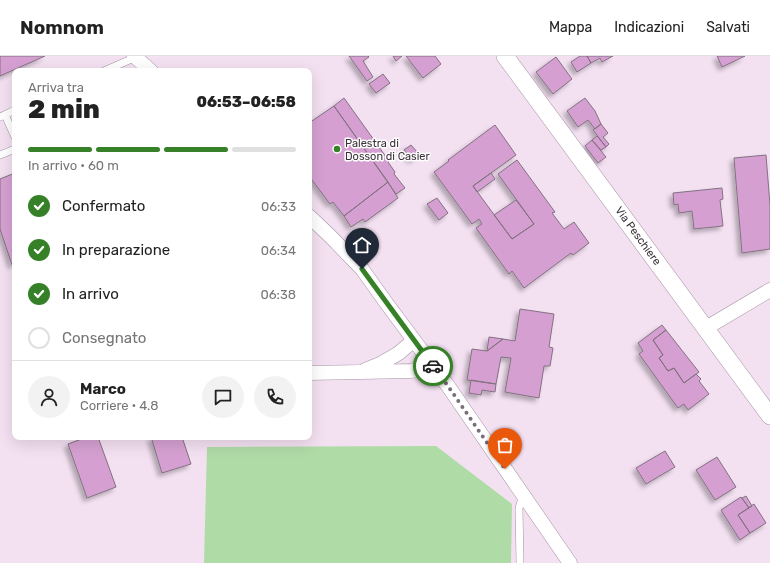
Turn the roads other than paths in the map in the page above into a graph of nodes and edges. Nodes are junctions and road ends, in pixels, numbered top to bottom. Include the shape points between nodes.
1 (505, 56) edge
2 (135, 57) edge
3 (111, 68) edge
4 (148, 68) edge
5 (12, 111) edge
6 (2, 116) edge
7 (12, 132) edge
8 (12, 150) edge
9 (0, 155) edge
10 (312, 219) edge
11 (770, 290) edge
12 (706, 328) junction
13 (414, 340) junction
14 (432, 364) junction
15 (359, 372) junction
16 (312, 374) edge
17 (770, 416) edge
18 (523, 495) junction
19 (520, 563) edge
20 (570, 563) edge

1 - 12 street, Via Peschiere
2 - 3 lane
2 - 4 street
5 - 6 lane
6 - 7 lane
8 - 9 lane
10 - 13 street via 362,269
11 - 12 street
12 - 17 street, Via Peschiere
13 - 14 street
13 - 15 street via 399,353
14 - 15 street via 427,368 411,371
14 - 18 street
15 - 16 street
18 - 19 lane via 519,508
18 - 20 street

